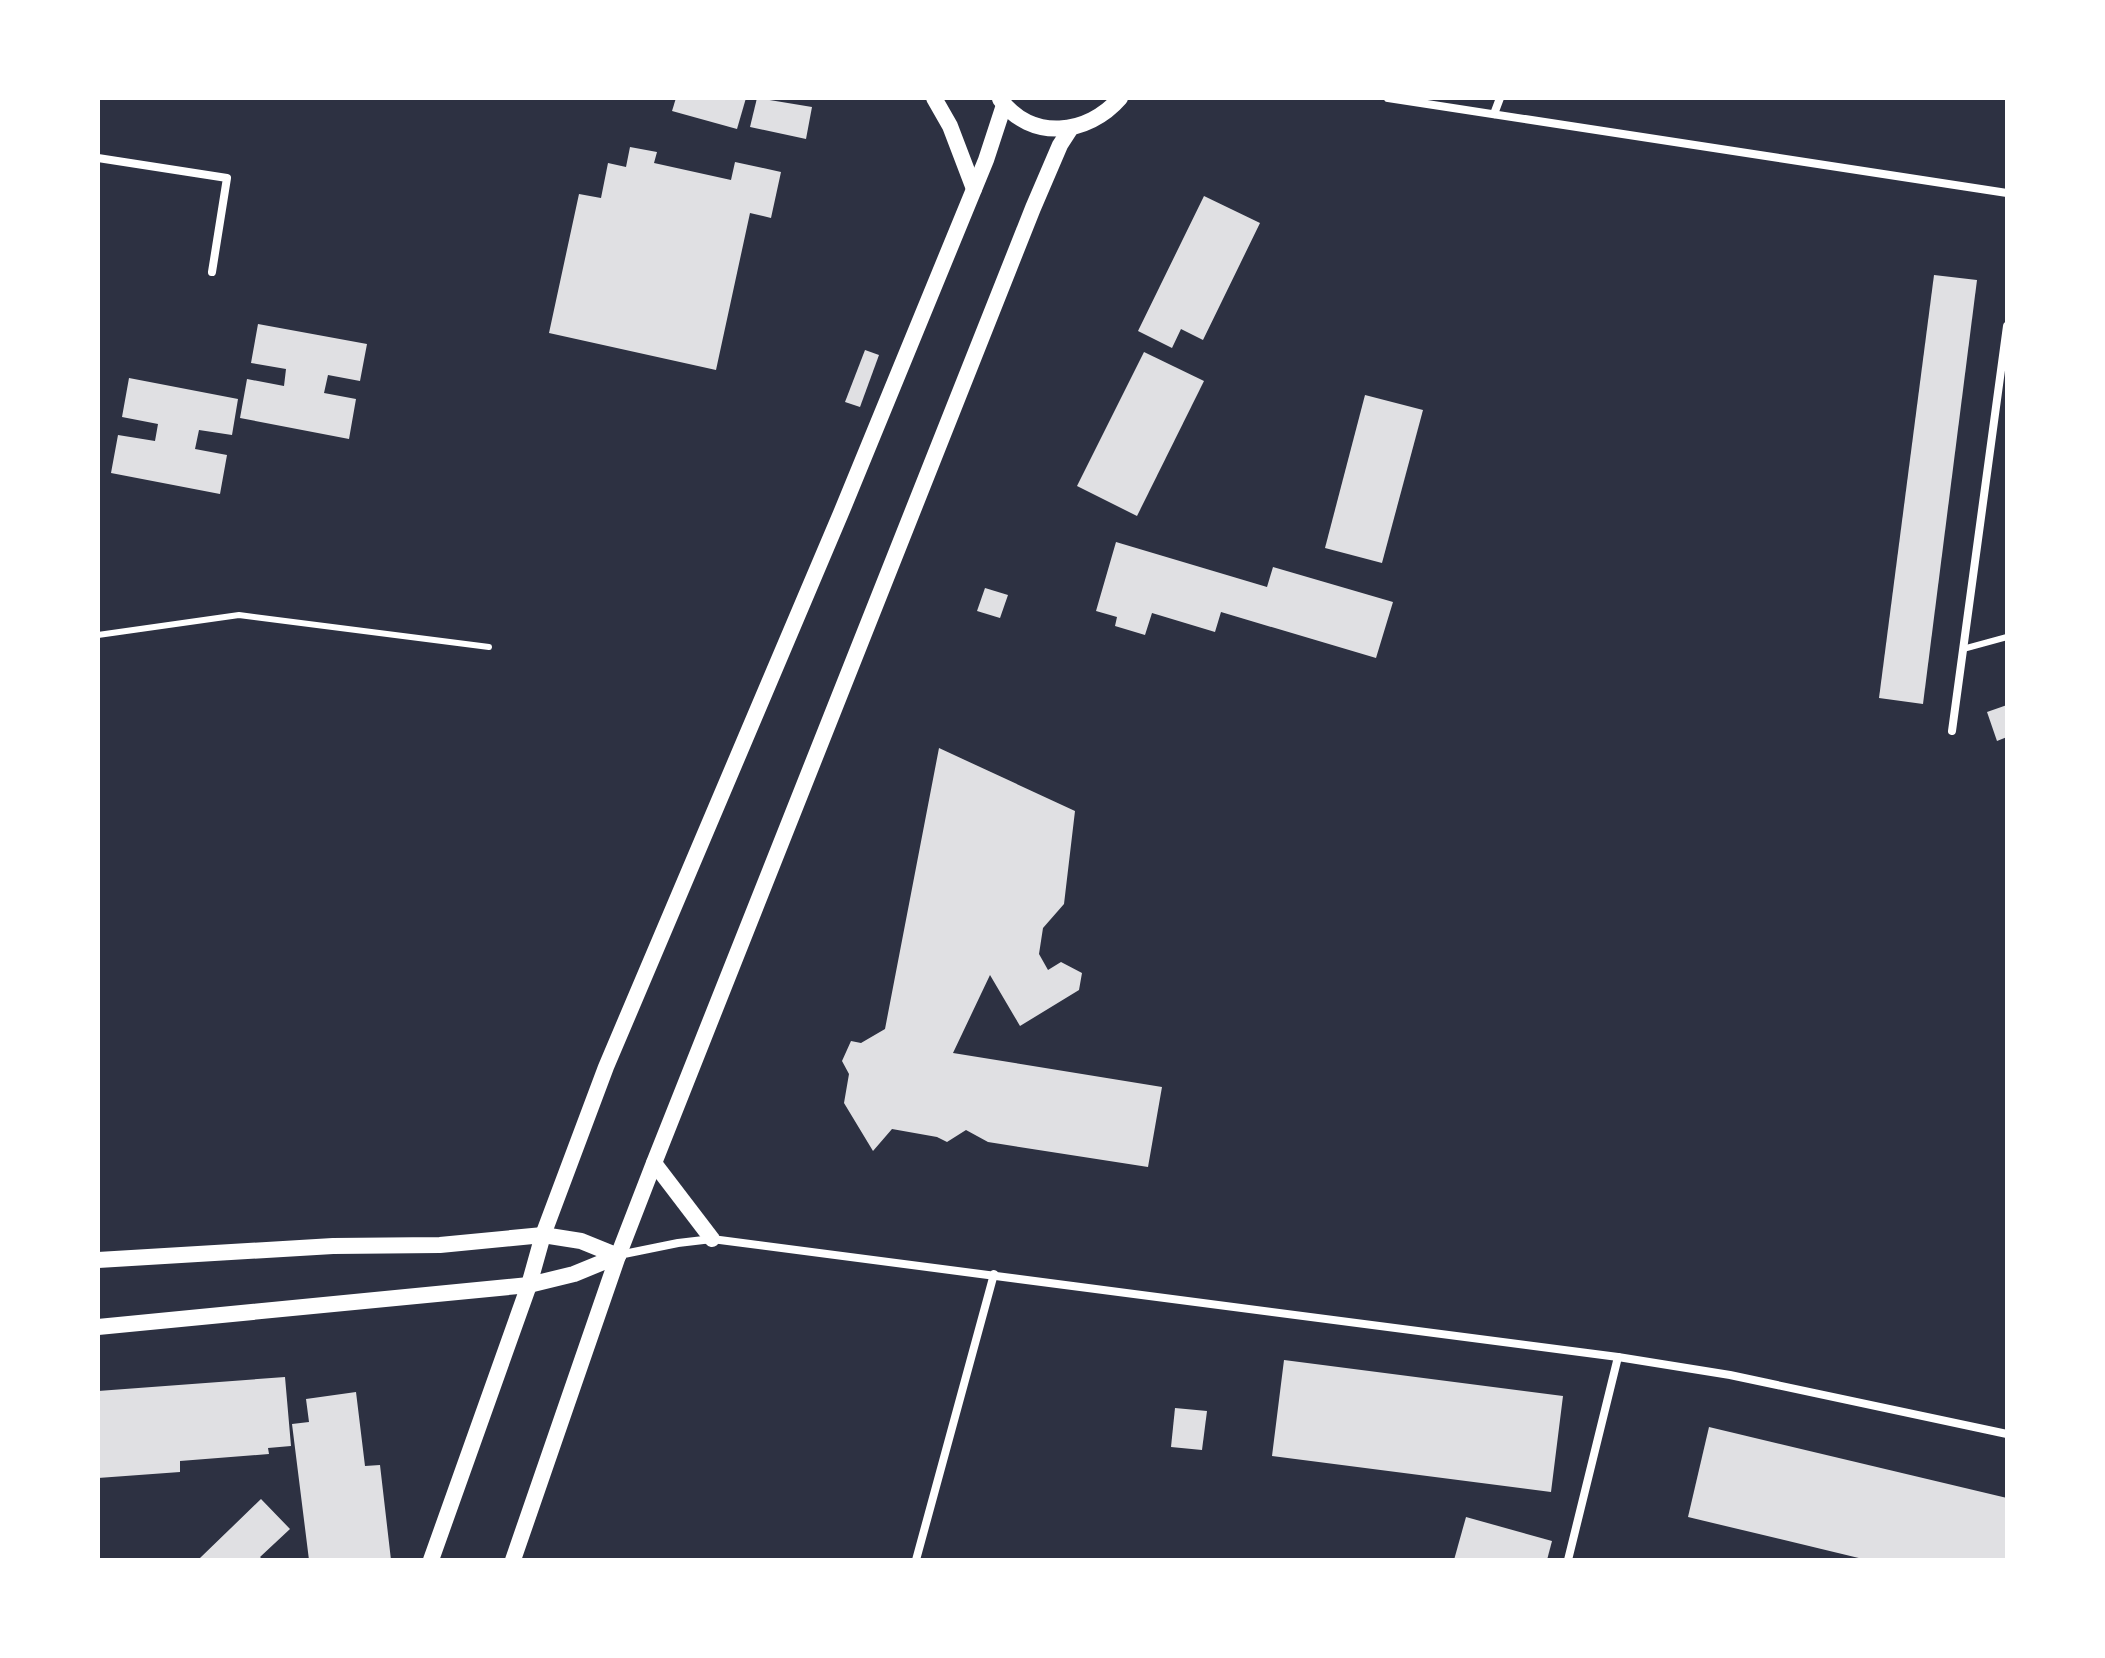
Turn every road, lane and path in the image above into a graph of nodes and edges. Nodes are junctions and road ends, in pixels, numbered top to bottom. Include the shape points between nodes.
1 (934, 98) edge
2 (1120, 98) edge
3 (1388, 98) edge
4 (1500, 98) edge
5 (1001, 101) edge
6 (1494, 114) junction
7 (1071, 128) junction
8 (98, 158) edge
9 (974, 189) junction
10 (2007, 193) edge
11 (212, 272) dead end
12 (2007, 326) edge
13 (2003, 390) edge
14 (98, 635) edge
15 (2007, 637) edge
16 (489, 647) dead end
17 (1963, 649) junction
18 (1952, 731) dead end
19 (654, 1163) junction
20 (543, 1235) junction
21 (712, 1239) junction
22 (618, 1256) junction
23 (98, 1260) edge
24 (994, 1274) junction
25 (529, 1285) junction
26 (98, 1327) edge
27 (1618, 1357) junction
28 (2007, 1434) edge
29 (431, 1560) edge
30 (513, 1560) edge
31 (916, 1560) edge
32 (1568, 1560) edge

1 - 9 main road
2 - 7 main road via 1091,122
3 - 6 street
4 - 6 street
5 - 7 main road via 1034,125
5 - 9 main road via 995,136
6 - 10 street
7 - 19 main road via 1033,208
8 - 11 street via 227,178
9 - 20 main road via 606,1067
12 - 13 street
13 - 17 street
14 - 16 lane via 239,615
15 - 17 lane
17 - 18 street
19 - 21 main road
19 - 22 main road
20 - 22 main road via 581,1241
20 - 23 main road via 440,1245
20 - 25 main road
21 - 22 street
21 - 24 street
22 - 25 main road
22 - 30 main road
24 - 27 street
24 - 31 street
25 - 26 main road
25 - 29 main road
27 - 28 street via 1730,1375
27 - 32 street

